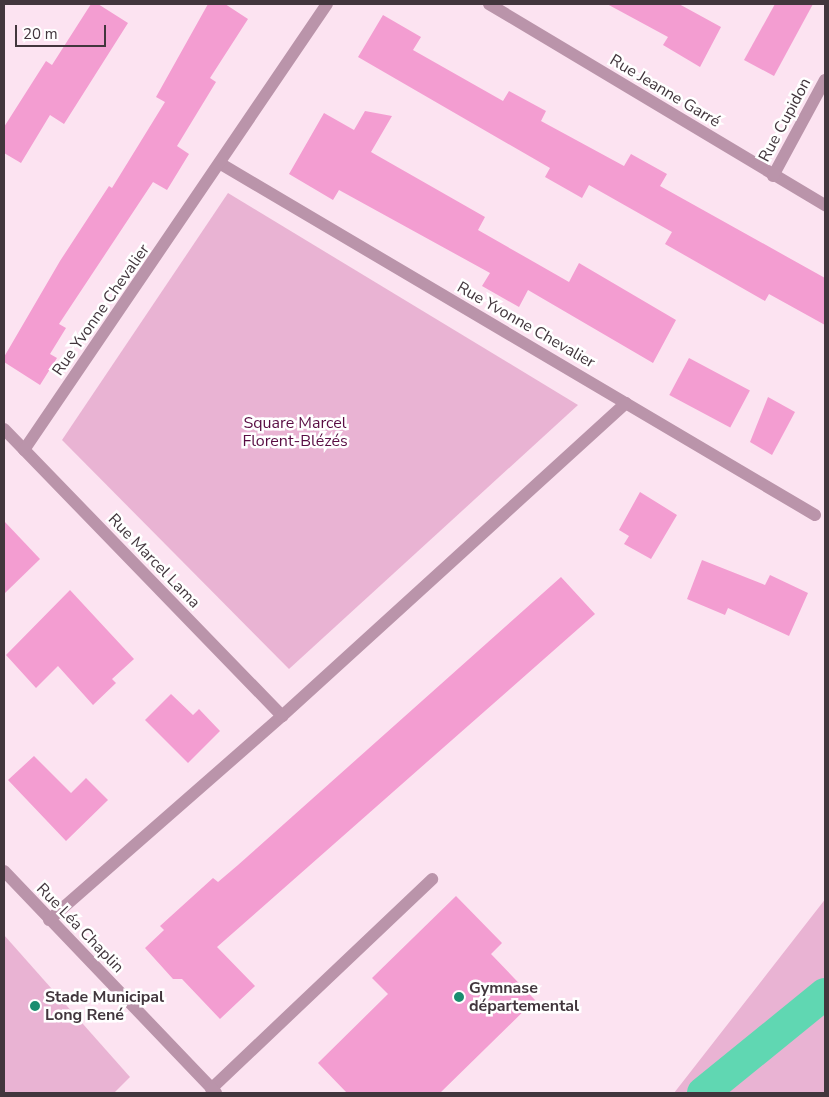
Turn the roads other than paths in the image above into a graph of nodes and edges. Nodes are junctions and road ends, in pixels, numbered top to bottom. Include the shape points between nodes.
1 (327, 4) edge
2 (489, 4) edge
3 (825, 80) edge
4 (221, 164) junction
5 (773, 176) junction
6 (825, 205) edge
7 (626, 403) junction
8 (4, 429) edge
9 (24, 450) junction
10 (815, 515) dead end
11 (282, 716) junction
12 (4, 871) edge
13 (432, 879) dead end
14 (49, 920) junction
15 (214, 1091) edge

1 - 4 street, Rue Yvonne Chevalier
2 - 5 street, Rue Jeanne Garré
3 - 5 street, Rue Cupidon
4 - 7 street, Rue Yvonne Chevalier
4 - 9 street, Rue Yvonne Chevalier
5 - 6 street, Rue Jeanne Garré
7 - 10 street, Rue Yvonne Chevalier
7 - 11 street
8 - 9 street, Rue Marcel Lama
9 - 11 street, Rue Marcel Lama
11 - 14 street
12 - 14 street, Rue Léa Chaplin
13 - 15 street
14 - 15 street, Rue Léa Chaplin

